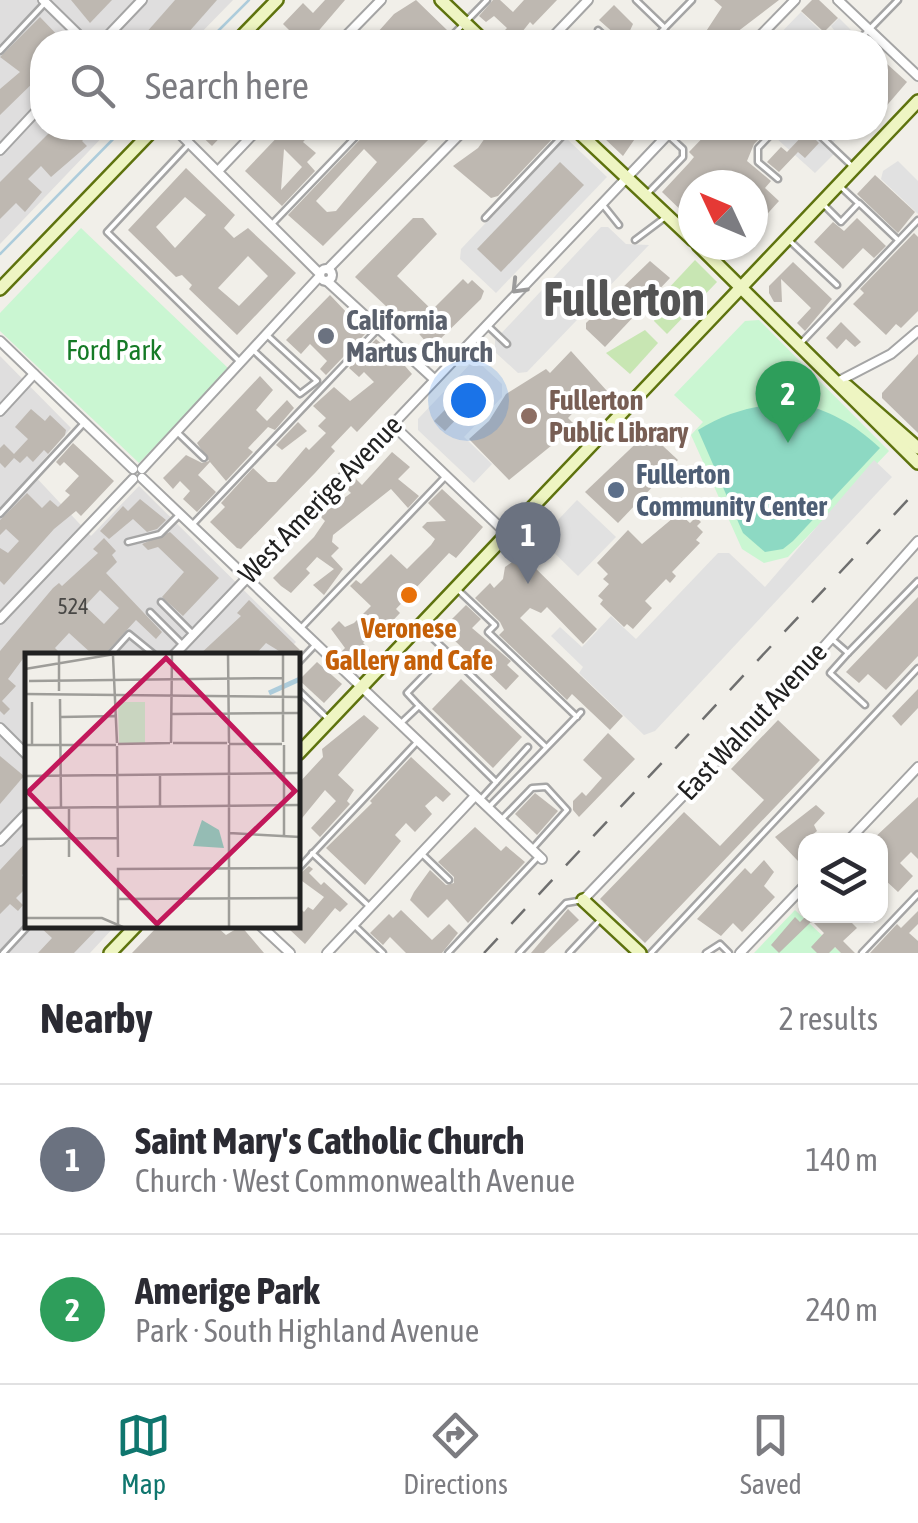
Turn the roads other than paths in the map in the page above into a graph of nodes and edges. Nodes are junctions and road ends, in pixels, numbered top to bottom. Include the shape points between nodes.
1 (142, 0) edge
2 (277, 0) edge
3 (381, 0) edge
4 (441, 0) edge
5 (486, 0) edge
6 (588, 0) edge
7 (636, 0) edge
8 (676, 0) edge
9 (692, 0) edge
10 (795, 0) edge
11 (838, 0) edge
12 (898, 0) edge
13 (45, 1) edge
14 (684, 8) junction
15 (465, 23) junction
16 (665, 28) joint
17 (74, 30) edge
18 (113, 30) edge
19 (248, 30) edge
20 (352, 30) edge
21 (458, 30) edge
22 (472, 30) edge
23 (559, 30) edge
24 (766, 30) edge
25 (870, 30) joint
26 (888, 47) edge
27 (0, 50) edge
28 (918, 76) edge
29 (918, 102) edge
30 (30, 118) edge
31 (888, 133) edge
32 (143, 140) edge
33 (187, 140) edge
34 (247, 140) edge
35 (353, 140) edge
36 (455, 140) edge
37 (560, 140) edge
38 (585, 140) edge
39 (662, 140) edge
40 (676, 140) edge
41 (766, 140) edge
42 (825, 140) edge
43 (881, 140) edge
44 (190, 143) junction
45 (0, 150) edge
46 (854, 168) junction
47 (218, 170) junction
48 (627, 177) junction
49 (778, 179) dead end
50 (839, 185) junction
51 (646, 196) junction
52 (601, 203) junction
53 (821, 203) junction
54 (859, 203) junction
55 (667, 216) junction
56 (485, 218) dead end
57 (918, 220) edge
58 (273, 223) junction
59 (619, 225) dead end
60 (678, 226) edge
61 (788, 239) junction
62 (635, 240) dead end
63 (899, 241) junction
64 (715, 260) edge
65 (326, 275) junction
66 (837, 285) dead end
67 (742, 286) junction
68 (0, 289) edge
69 (486, 324) junction
70 (380, 326) junction
71 (918, 330) edge
72 (268, 336) junction
73 (0, 341) edge
74 (802, 343) junction
75 (507, 344) dead end
76 (254, 352) junction
77 (241, 363) junction
78 (34, 374) junction
79 (434, 379) junction
80 (839, 380) junction
81 (0, 411) edge
82 (85, 422) junction
83 (392, 424) junction
84 (177, 432) junction
85 (918, 448) edge
86 (204, 458) dead end
87 (918, 463) edge
88 (138, 474) junction
89 (446, 476) junction
90 (0, 514) edge
91 (180, 514) junction
92 (192, 525) junction
93 (506, 533) junction
94 (918, 540) edge
95 (128, 542) dead end
96 (245, 578) junction
97 (918, 581) edge
98 (456, 587) junction
99 (161, 602) dead end
100 (150, 612) dead end
101 (0, 619) edge
102 (419, 625) junction
103 (300, 629) junction
104 (193, 634) junction
105 (830, 637) junction
106 (316, 644) junction
107 (183, 645) junction
108 (446, 652) junction
109 (112, 653) edge
110 (152, 653) edge
111 (176, 653) edge
112 (848, 653) junction
113 (300, 661) edge
114 (918, 668) edge
115 (361, 687) junction
116 (300, 692) edge
117 (865, 705) dead end
118 (419, 706) junction
119 (330, 720) junction
120 (400, 724) junction
121 (0, 728) edge
122 (418, 741) junction
123 (528, 747) dead end
124 (546, 748) junction
125 (300, 752) edge
126 (25, 753) edge
127 (918, 767) edge
128 (496, 782) junction
129 (478, 798) junction
130 (488, 808) junction
131 (25, 815) edge
132 (501, 820) junction
133 (855, 833) edge
134 (0, 841) edge
135 (312, 853) junction
136 (421, 853) junction
137 (538, 855) junction
138 (300, 867) edge
139 (449, 880) dead end
140 (798, 892) edge
141 (918, 894) edge
142 (583, 900) junction
143 (370, 907) junction
144 (602, 918) junction
145 (353, 925) junction
146 (26, 928) edge
147 (134, 928) edge
148 (264, 928) edge
149 (3, 953) edge
150 (110, 953) edge
151 (290, 953) edge
152 (327, 953) edge
153 (383, 953) edge
154 (448, 953) edge
155 (519, 953) edge
156 (569, 953) edge
157 (640, 953) edge
158 (651, 953) edge
159 (706, 953) edge
160 (730, 953) edge
161 (740, 953) edge
162 (862, 953) edge

1 - 18 street
2 - 19 main road
3 - 20 street
4 - 15 main road
5 - 15 lane
6 - 23 street
7 - 16 lane
8 - 14 lane
9 - 14 lane
10 - 24 street
11 - 25 street
12 - 25 lane
13 - 17 street
13 - 27 lane
14 - 16 lane
15 - 21 lane
15 - 22 main road
26 - 28 street
29 - 31 main road
30 - 45 street
32 - 68 main road
33 - 44 street
34 - 47 street
35 - 58 lane
36 - 65 street
37 - 56 lane
38 - 48 main road
39 - 48 street, West Amerige Avenue
40 - 51 lane via 682,158
41 - 49 lane via 758,162
42 - 46 lane
43 - 46 main road
44 - 47 street
44 - 77 lane via 108,234
46 - 50 main road
47 - 58 street
48 - 51 main road
48 - 52 street, West Amerige Avenue
50 - 53 main road
50 - 54 lane
51 - 55 main road
52 - 59 lane
52 -> 69 street, West Amerige Avenue
53 - 54 lane via 841,222
53 - 61 main road
54 - 63 lane
55 - 60 main road
55 - 62 lane
57 - 63 lane
58 - 65 street
61 - 66 lane
61 - 67 main road
63 - 74 lane
64 - 67 main road
65 - 70 street
65 - 72 street
67 - 74 main road
67 - 93 main road
69 - 75 lane
69 - 79 street, West Amerige Avenue
70 - 79 street
70 - 92 lane
71 - 80 street via 891,354
72 - 76 street
72 - 76 lane via 318,381 300,394
73 - 78 street
74 - 80 main road
76 - 77 street
77 - 84 street
78 - 81 street
78 - 82 street
79 - 83 street, West Amerige Avenue
80 - 85 main road
80 - 87 main road
82 - 88 street
82 - 90 lane
83 - 89 street
83 - 96 street, West Amerige Avenue
84 - 86 lane
84 - 88 street
88 - 91 street
88 - 101 street
89 - 93 street
89 - 103 lane
91 - 92 street
91 - 95 lane via 160,534
92 - 96 street
93 - 98 main road
94 - 105 street, East Walnut Avenue
96 - 103 street
96 - 104 street, West Amerige Avenue
97 - 112 lane
98 - 102 main road
98 - 124 lane via 495,624 488,632 579,714
99 - 104 lane
100 - 107 lane
102 - 108 lane
102 - 115 main road
103 - 106 street
104 - 107 street, West Amerige Avenue
105 - 112 lane
105 - 142 street, East Walnut Avenue
106 - 113 lane
106 - 115 street
107 - 111 street, West Amerige Avenue
108 - 118 lane via 406,693
108 - 124 lane
109 - 110 lane via 128,634
112 - 117 lane via 830,673
114 - 158 lane
115 - 119 main road
115 - 120 street
116 - 119 lane
118 - 120 lane
118 - 128 lane
119 - 125 main road
120 - 122 street
121 - 126 street
122 - 129 street
122 - 135 lane
123 - 128 lane
124 - 130 lane
127 - 133 street
128 - 129 lane
129 - 130 street
129 - 136 street
130 - 132 street
131 - 134 street
132 - 137 street
132 - 137 lane via 540,784 554,795 567,810
135 - 138 lane
135 - 143 lane
136 - 139 lane
136 - 143 street
137 - 154 lane
140 - 161 street
141 - 162 lane
142 - 144 main road
142 - 155 lane via 566,904
143 - 145 street
144 - 156 lane
144 - 157 main road
145 - 152 street
145 - 153 lane
146 - 149 lane
147 - 150 main road
148 - 151 street
159 - 160 lane via 720,944

